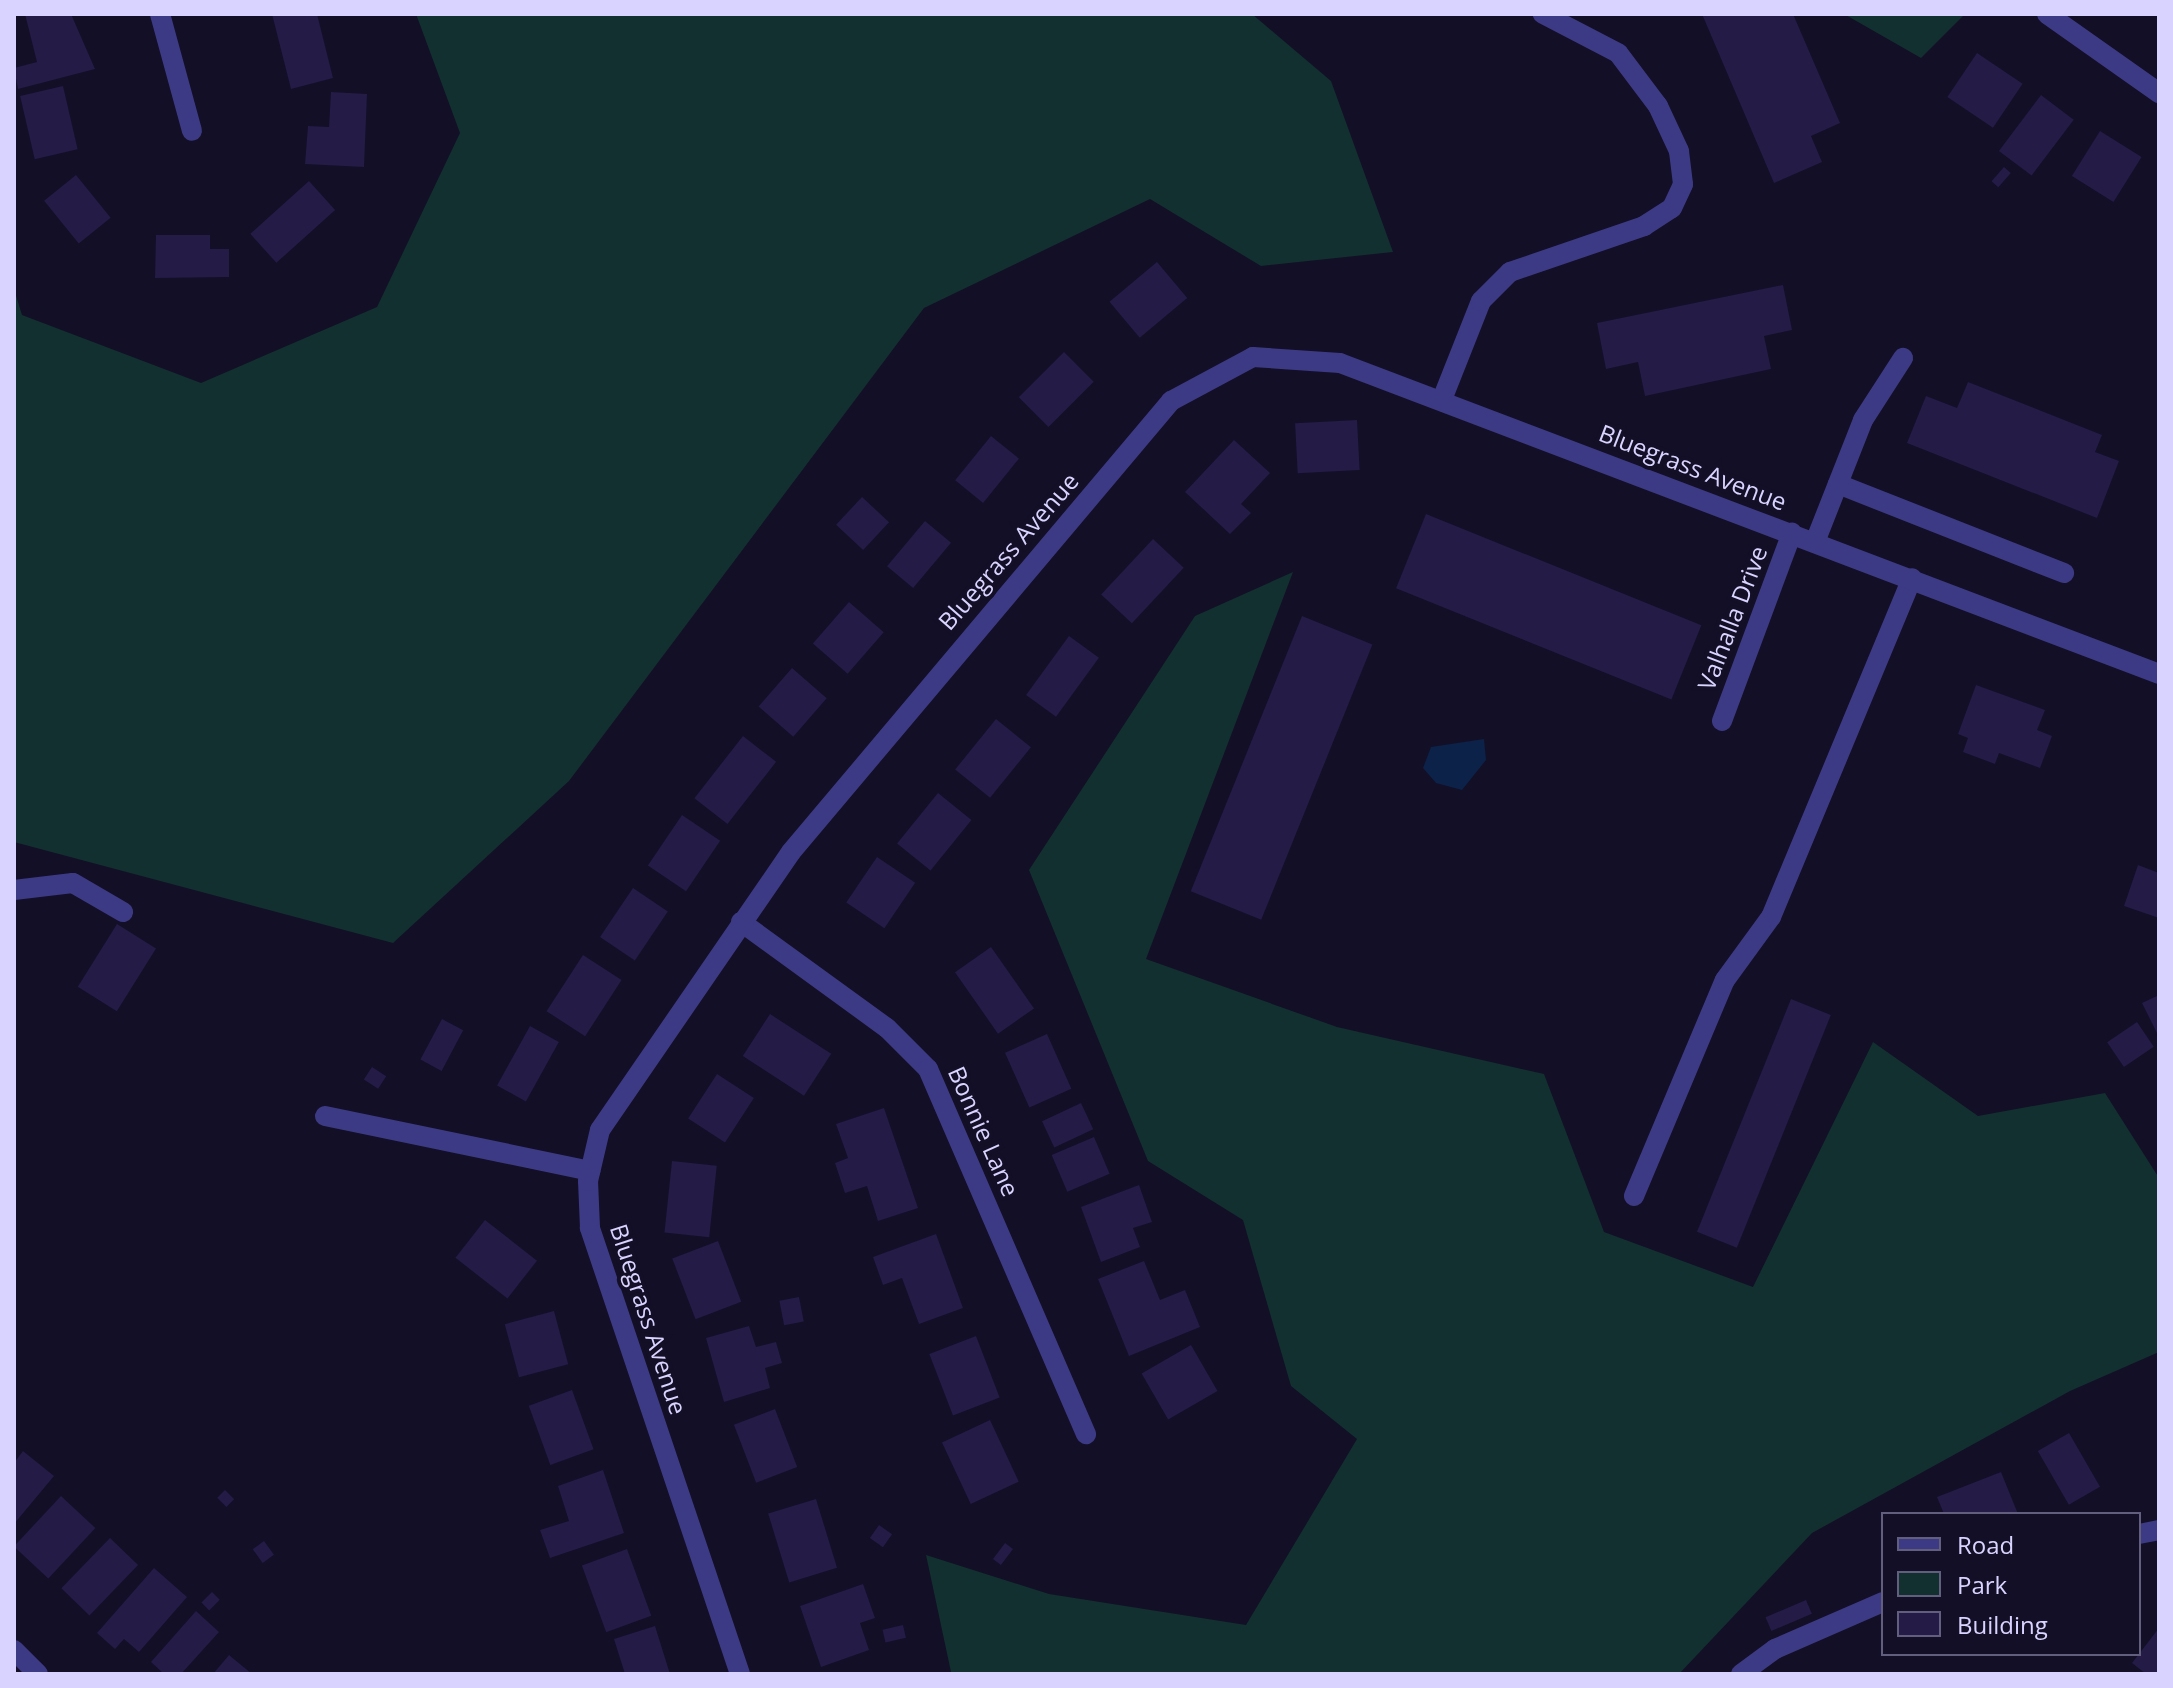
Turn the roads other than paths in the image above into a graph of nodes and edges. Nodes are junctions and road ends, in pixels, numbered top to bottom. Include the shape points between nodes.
1 (160, 14) edge
2 (1543, 14) edge
3 (2047, 14) edge
4 (2159, 93) edge
5 (192, 131) dead end
6 (1903, 358) dead end
7 (1443, 397) junction
8 (1838, 484) junction
9 (1792, 533) junction
10 (1815, 542) junction
11 (2064, 573) dead end
12 (1912, 578) junction
13 (2159, 674) edge
14 (1722, 721) dead end
15 (14, 890) edge
16 (123, 912) dead end
17 (741, 922) junction
18 (325, 1116) dead end
19 (590, 1171) junction
20 (1634, 1196) dead end
21 (1086, 1434) dead end
22 (1881, 1603) edge
23 (14, 1650) edge
24 (38, 1674) edge
25 (740, 1674) edge
26 (1741, 1674) edge

1 - 5 street
2 - 7 street via 1618,53 1658,106 1679,151 1683,184 1672,208 1644,226 1510,272 1481,301
3 - 4 street
6 - 8 street via 1863,420
7 - 9 street, Bluegrass Avenue
7 - 17 street, Bluegrass Avenue via 1340,363 1271,356 1225,368 1171,401 945,665
8 - 10 street
8 - 11 street
9 - 10 street, Bluegrass Avenue
9 - 14 street, Valhalla Drive
10 - 12 street, Bluegrass Avenue
12 - 13 street, Bluegrass Avenue
12 - 20 street via 1771,917 1725,980
15 - 16 street via 73,883
17 - 19 street, Bluegrass Avenue via 600,1130
17 - 21 street, Bonnie Lane via 887,1028 928,1069
18 - 19 street
19 - 25 street, Bluegrass Avenue via 590,1228
22 - 26 street via 1775,1649
23 - 24 street

